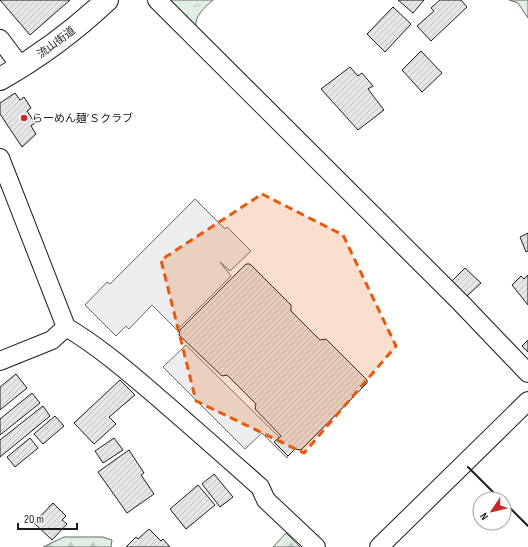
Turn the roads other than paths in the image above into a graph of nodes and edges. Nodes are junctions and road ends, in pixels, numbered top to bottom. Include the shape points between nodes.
1 (107, 0) edge
2 (157, 0) edge
3 (0, 39) edge
4 (21, 67) junction
5 (0, 79) edge
6 (0, 158) edge
7 (66, 327) junction
8 (0, 361) edge
9 (528, 373) edge
10 (528, 401) edge
11 (316, 547) edge
12 (379, 547) edge

1 - 4 street, 流山街道 via 68,33
2 - 9 street
3 - 4 street
4 - 5 street, 流山街道
6 - 7 street
7 - 8 street via 52,340
7 - 11 street via 118,363 183,419 260,487 266,500
10 - 12 street

